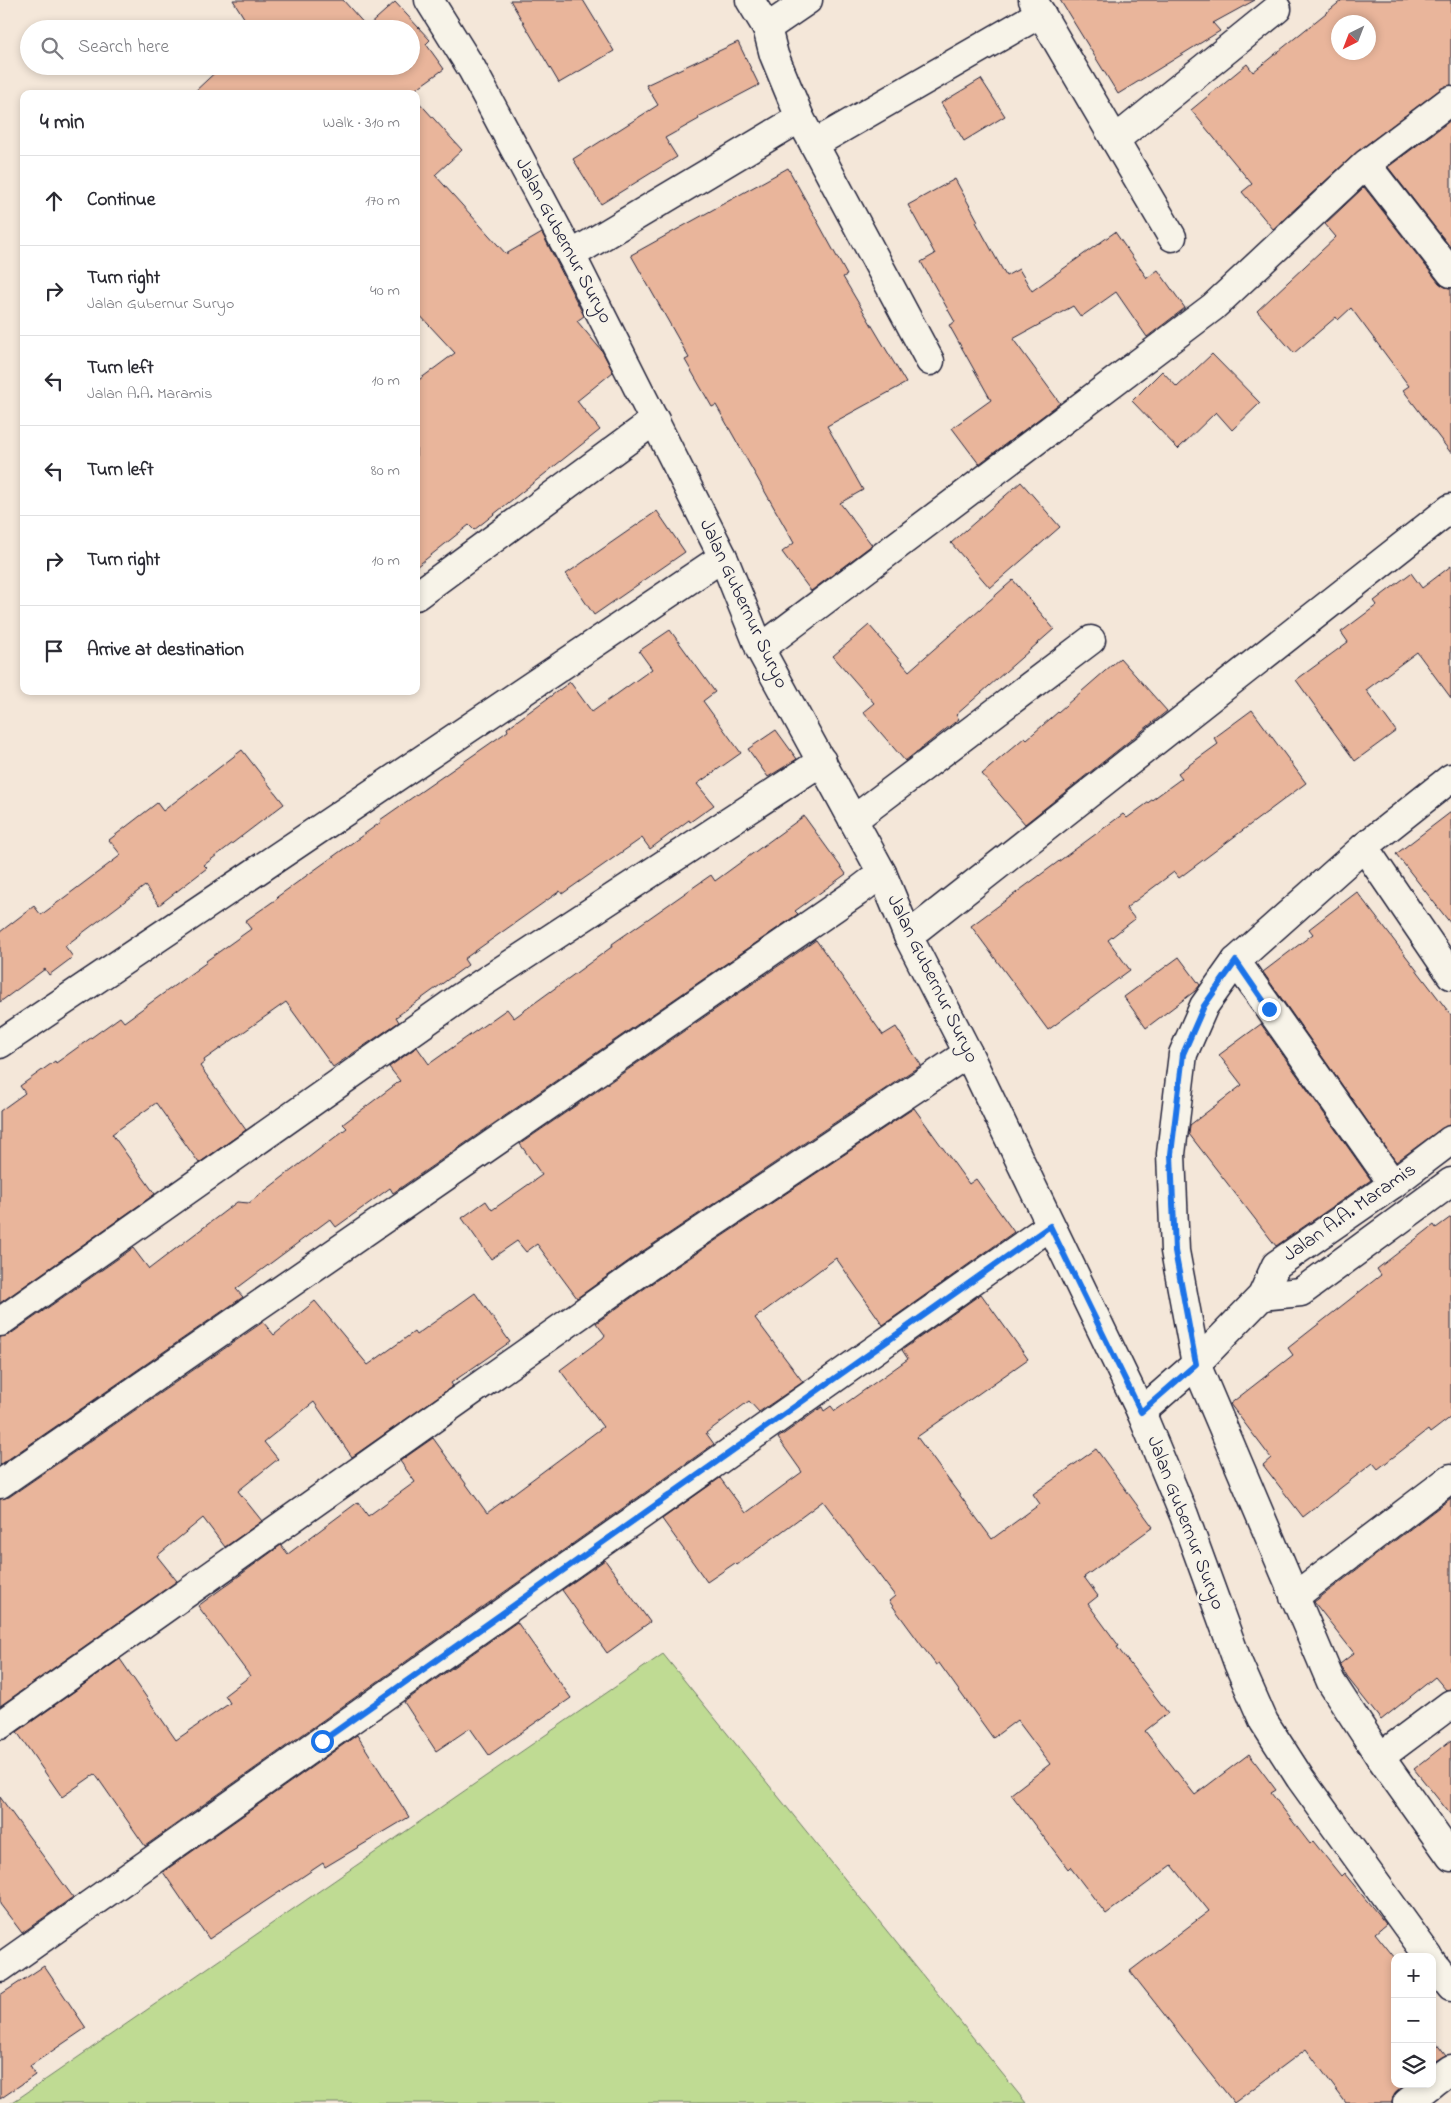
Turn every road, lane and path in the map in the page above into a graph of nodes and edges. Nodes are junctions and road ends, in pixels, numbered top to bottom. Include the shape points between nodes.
1 (429, 0) edge
2 (750, 0) edge
3 (808, 0) edge
4 (1280, 3) edge
5 (1037, 7) edge
6 (766, 28) junction
7 (1451, 100) edge
8 (800, 118) junction
9 (1114, 140) junction
10 (814, 144) junction
11 (1366, 164) junction
12 (1172, 237) dead end
13 (571, 255) junction
14 (1451, 273) edge
15 (930, 361) dead end
16 (655, 420) junction
17 (1451, 508) edge
18 (723, 557) junction
19 (420, 593) edge
20 (1091, 640) dead end
21 (760, 649) junction
22 (822, 760) junction
23 (1451, 778) edge
24 (853, 820) junction
25 (1364, 847) junction
26 (882, 873) junction
27 (908, 936) junction
28 (1236, 961) junction
29 (1451, 974) edge
30 (0, 1044) edge
31 (968, 1054) junction
32 (1451, 1140) edge
33 (1451, 1182) edge
34 (1393, 1184) junction
35 (1050, 1226) junction
36 (1262, 1296) junction
37 (0, 1322) edge
38 (1196, 1364) junction
39 (1141, 1412) junction
40 (1451, 1478) edge
41 (0, 1484) edge
42 (1294, 1597) junction
43 (1451, 1704) edge
44 (0, 1725) edge
45 (1380, 1757) junction
46 (1451, 1857) edge
47 (1426, 1953) edge
48 (1436, 1967) edge
49 (0, 1968) edge
50 (1451, 1987) edge
51 (1451, 2069) edge
52 (1436, 2081) edge
53 (1427, 2088) edge
54 (1407, 2103) edge

1 - 13 street, Jalan Gubernur Suryo via 472,69
2 - 6 street
3 - 6 street
4 - 9 street
5 - 9 street
5 - 10 street
6 - 8 street
7 - 11 street
8 - 10 street
8 - 13 street
9 - 12 street
10 - 15 street
11 - 14 street
11 - 21 street via 1213,307
13 - 16 street, Jalan Gubernur Suryo
16 - 18 street, Jalan Gubernur Suryo
16 - 19 street
17 - 27 street
18 - 21 street, Jalan Gubernur Suryo
18 - 30 street
20 - 24 street
21 - 22 street, Jalan Gubernur Suryo
22 - 24 street, Jalan Gubernur Suryo
22 - 37 street via 461,997
23 - 25 street
24 - 26 street, Jalan Gubernur Suryo
25 - 28 street
25 - 29 street
26 - 27 street, Jalan Gubernur Suryo
26 - 41 street
27 - 31 street, Jalan Gubernur Suryo
28 - 34 street
28 - 38 street via 1204,1006 1183,1054 1171,1154 1175,1251
31 - 35 street, Jalan Gubernur Suryo
31 - 44 street via 646,1268
32 - 34 street, Jalan A.A. Maramis
33 - 36 street, Jalan A.A. Maramis via 1301,1292
34 - 36 street, Jalan A.A. Maramis via 1276,1265
35 - 39 street, Jalan Gubernur Suryo
35 - 49 street
36 - 38 street, Jalan A.A. Maramis
38 - 39 street, Jalan A.A. Maramis
38 - 42 street
39 - 47 street, Jalan Gubernur Suryo via 1264,1722 1300,1778
40 - 42 street
42 - 45 street via 1331,1682
43 - 45 street
45 - 46 street
48 - 50 street
51 - 52 street
53 - 54 street

